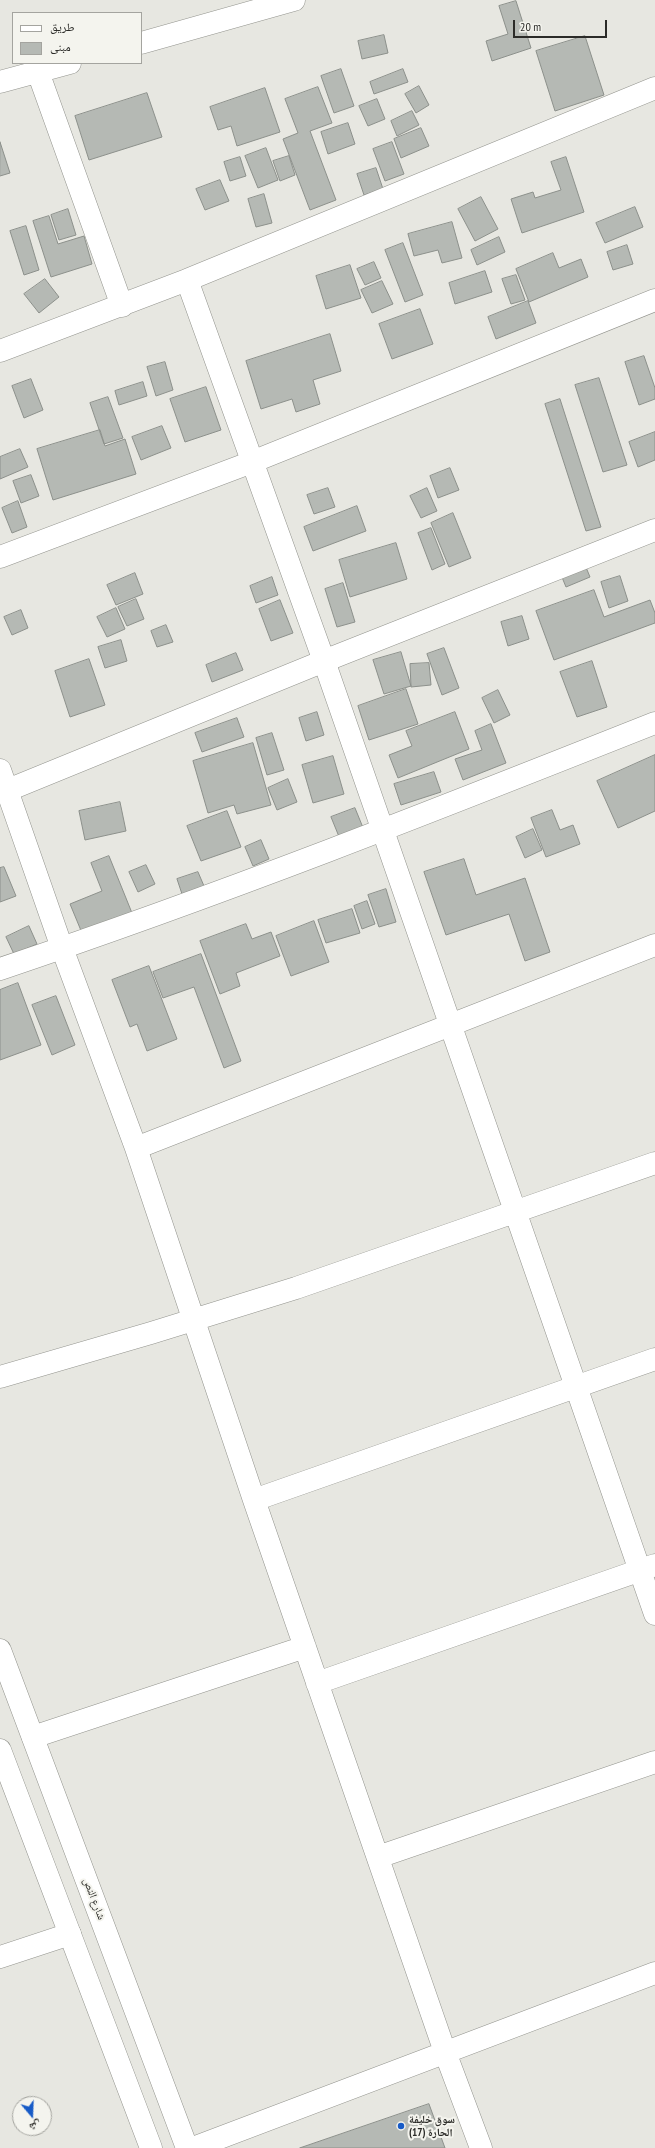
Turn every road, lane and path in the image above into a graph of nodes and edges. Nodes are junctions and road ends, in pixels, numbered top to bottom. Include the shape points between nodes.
1 (294, 0) edge
2 (142, 43) edge
3 (66, 64) edge
4 (38, 72) junction
5 (0, 82) edge
6 (655, 88) edge
7 (187, 280) junction
8 (655, 300) edge
9 (122, 306) junction
10 (0, 351) edge
11 (252, 462) junction
12 (655, 530) edge
13 (0, 557) edge
14 (324, 661) junction
15 (655, 723) edge
16 (4, 780) edge
17 (382, 831) junction
18 (655, 945) edge
19 (62, 948) junction
20 (0, 969) edge
21 (450, 1026) junction
22 (136, 1148) junction
23 (655, 1162) edge
24 (516, 1211) junction
25 (194, 1320) junction
26 (655, 1359) edge
27 (0, 1377) edge
28 (575, 1387) junction
29 (254, 1500) junction
30 (647, 1568) edge
31 (655, 1614) edge
32 (305, 1646) junction
33 (0, 1650) edge
34 (317, 1683) junction
35 (33, 1737) junction
36 (0, 1750) edge
37 (655, 1762) edge
38 (378, 1857) junction
39 (70, 1934) junction
40 (0, 1957) edge
41 (655, 1973) edge
42 (445, 2052) junction
43 (152, 2148) edge
44 (187, 2148) edge
45 (194, 2148) edge
46 (481, 2148) edge

1 - 2 street
3 - 4 street
4 - 5 street
4 - 9 street
6 - 7 street
7 - 9 street
7 - 11 street
8 - 11 street
9 - 10 street
11 - 13 street
11 - 14 street
12 - 14 street
14 - 16 street
14 - 17 street
15 - 17 street
16 - 19 street
17 - 19 street
17 - 21 street
18 - 21 street
19 - 20 street
19 - 22 street
21 - 22 street
21 - 24 street
22 - 25 street
23 - 24 street
24 - 25 street via 344,1272
24 - 28 street
25 - 27 street
25 - 29 street
26 - 28 street
28 - 29 street
28 - 30 street
29 - 32 street
30 - 31 street
30 - 34 street
32 - 34 street
32 - 35 street
33 - 35 street, شارع النص
34 - 38 street
35 - 44 street, شارع النص
36 - 39 street
37 - 38 street
38 - 42 street
39 - 40 street
39 - 43 street
41 - 42 street
42 - 45 street
42 - 46 street

